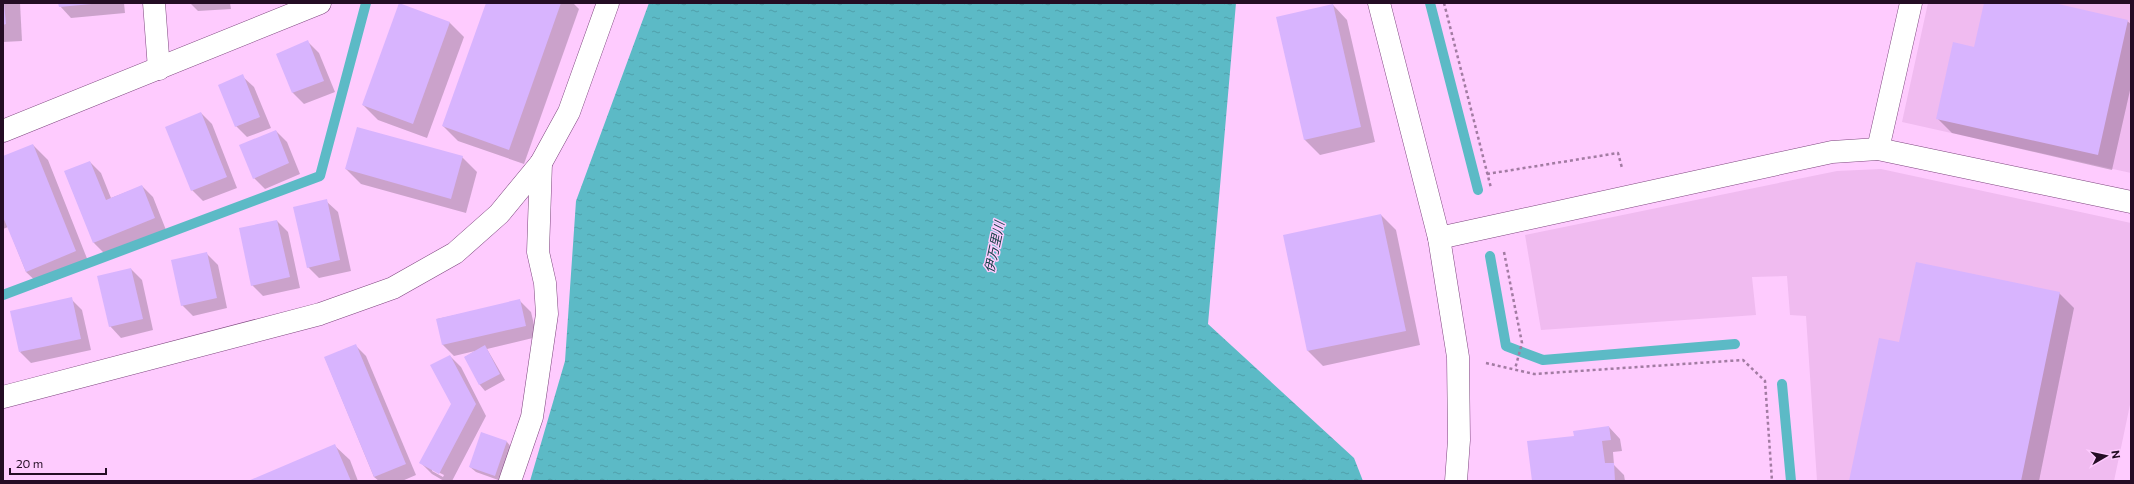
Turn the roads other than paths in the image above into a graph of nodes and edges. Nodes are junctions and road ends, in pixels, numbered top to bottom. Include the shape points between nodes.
1 (154, 3) edge
2 (320, 3) edge
3 (608, 3) edge
4 (1379, 3) edge
5 (1911, 3) edge
6 (159, 69) junction
7 (3, 131) edge
8 (1878, 149) junction
9 (541, 163) junction
10 (2131, 202) edge
11 (1439, 238) junction
12 (3, 397) edge
13 (510, 481) edge
14 (1456, 481) edge

1 - 6 street
2 - 6 street
3 - 9 street via 568,112
4 - 11 street
5 - 8 street
6 - 7 street
8 - 10 street
8 - 11 street via 1832,152
9 - 12 street via 499,214 455,253 393,288 320,314
9 - 13 street via 538,252 545,283 546,314 532,418
11 - 14 street via 1458,357 1459,440

